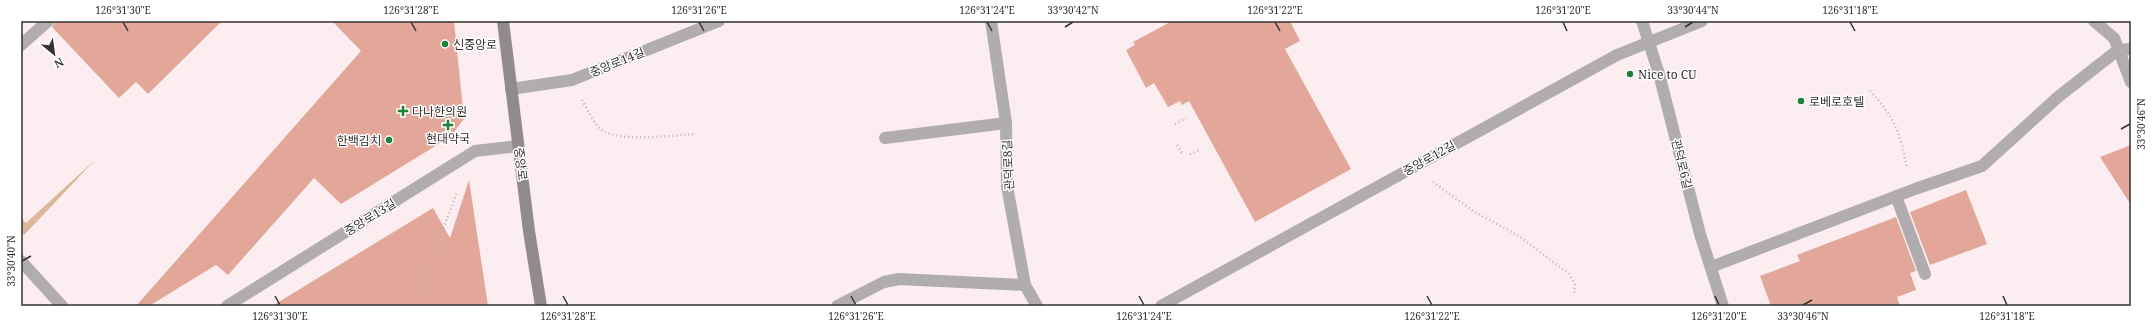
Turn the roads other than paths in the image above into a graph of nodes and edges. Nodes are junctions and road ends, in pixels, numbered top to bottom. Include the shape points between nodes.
1 (48, 21) edge
2 (503, 21) edge
3 (719, 21) edge
4 (991, 21) edge
5 (1642, 21) edge
6 (1702, 21) edge
7 (2094, 21) edge
8 (1648, 42) junction
9 (21, 45) edge
10 (2131, 48) edge
11 (2118, 50) junction
12 (2131, 82) edge
13 (511, 89) junction
14 (1006, 123) junction
15 (884, 138) dead end
16 (518, 146) junction
17 (1896, 196) junction
18 (21, 261) edge
19 (1711, 266) junction
20 (1925, 274) dead end
21 (1025, 285) junction
22 (62, 306) edge
23 (228, 306) edge
24 (541, 306) edge
25 (837, 306) edge
26 (1038, 306) edge
27 (1161, 306) edge
28 (1723, 306) edge

1 - 9 street
2 - 13 main road, 중앙로
3 - 13 street, 중앙로14길 via 572,80
4 - 14 street, 관덕로8길
5 - 8 street, 관덕로6길
6 - 8 street, 중앙로12길
7 - 11 street via 2114,38
8 - 19 street, 관덕로6길
8 - 27 street, 중앙로12길 via 1617,55
10 - 11 street
11 - 12 street
11 - 17 street via 2058,97 1982,166
13 - 16 main road, 중앙로
14 - 15 street
14 - 21 street, 관덕로8길 via 1007,186
16 - 23 street, 중앙로13길 via 475,151
16 - 24 main road, 중앙로
17 - 19 street
17 - 20 street
18 - 22 street
19 - 28 street, 관덕로6길
21 - 25 street via 899,279 884,282
21 - 26 street, 관덕로8길

